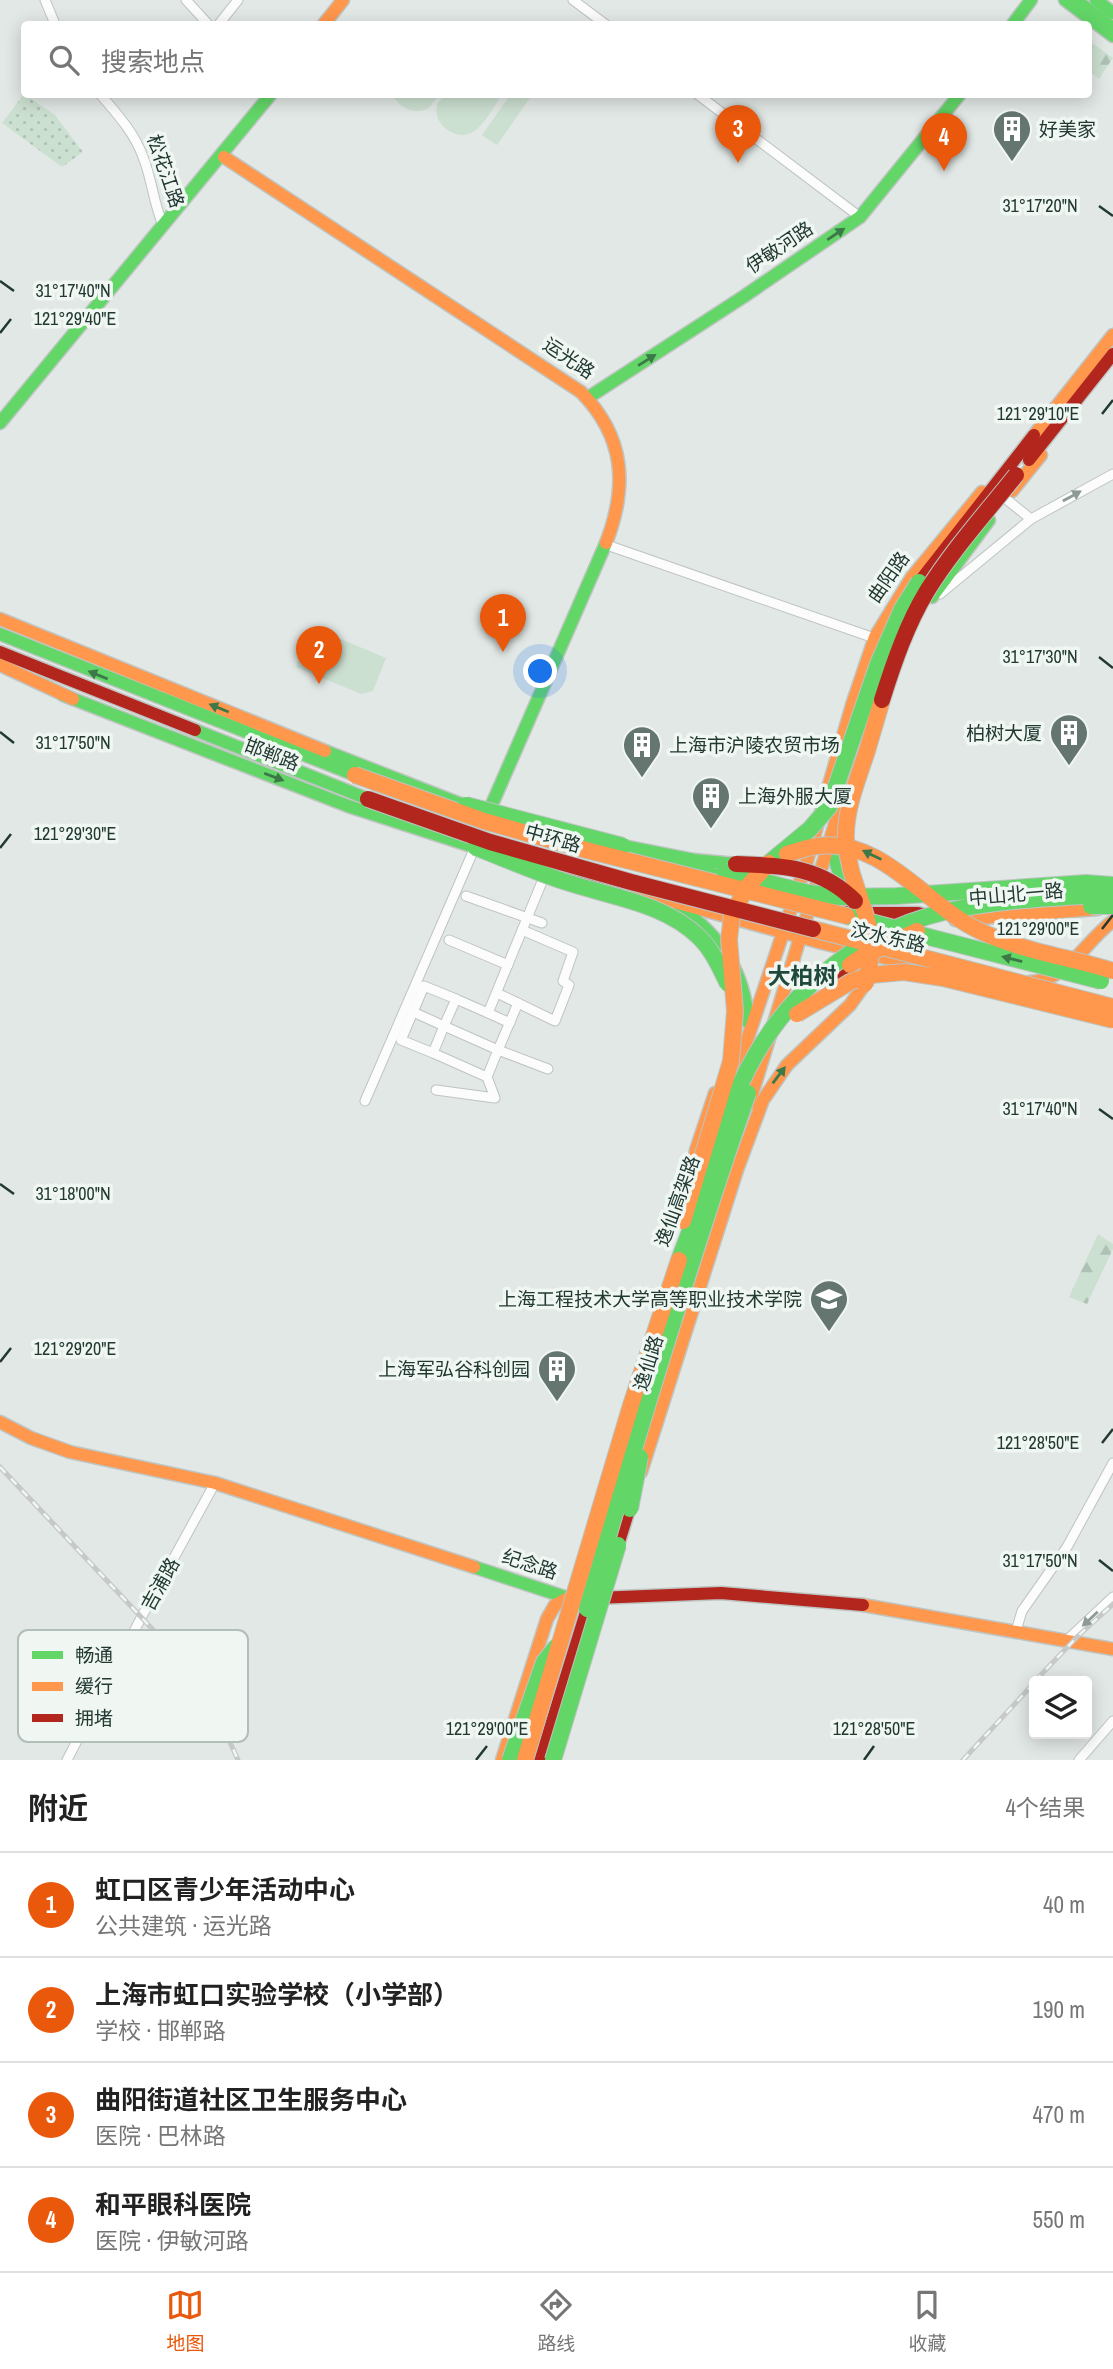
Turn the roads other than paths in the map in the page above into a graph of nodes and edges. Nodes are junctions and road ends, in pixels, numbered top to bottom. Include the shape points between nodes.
1 (45, 0) edge
2 (186, 0) edge
3 (238, 0) edge
4 (343, 0) edge
5 (573, 0) edge
6 (1031, 0) edge
7 (1065, 0) edge
8 (1076, 0) edge
9 (1095, 0) edge
10 (1113, 14) edge
11 (54, 21) edge
12 (205, 21) edge
13 (221, 21) edge
14 (326, 21) edge
15 (601, 21) edge
16 (1015, 21) edge
17 (1113, 28) edge
18 (1113, 36) edge
19 (103, 98) edge
20 (268, 98) edge
21 (703, 98) edge
22 (957, 98) edge
23 (224, 157) junction
24 (860, 218) junction
25 (163, 225) junction
26 (1113, 334) edge
27 (1113, 354) edge
28 (1113, 362) edge
29 (589, 397) junction
30 (0, 423) edge
31 (1034, 435) junction
32 (1113, 474) edge
33 (1006, 499) junction
34 (1031, 519) junction
35 (604, 544) junction
36 (923, 609) junction
37 (0, 619) edge
38 (0, 634) edge
39 (875, 637) junction
40 (0, 652) edge
41 (892, 652) junction
42 (0, 665) edge
43 (0, 672) edge
44 (73, 699) junction
45 (159, 708) junction
46 (355, 775) junction
47 (849, 778) junction
48 (368, 799) junction
49 (487, 815) junction
50 (816, 831) junction
51 (528, 832) junction
52 (478, 840) junction
53 (623, 846) junction
54 (651, 858) junction
55 (628, 862) junction
56 (535, 864) junction
57 (756, 875) junction
58 (740, 881) junction
59 (922, 892) junction
60 (466, 896) dead end
61 (991, 898) junction
62 (666, 900) junction
63 (1108, 900) edge
64 (961, 902) junction
65 (942, 905) junction
66 (788, 913) junction
67 (918, 913) junction
68 (807, 918) junction
69 (527, 919) junction
70 (949, 921) junction
71 (1113, 921) edge
72 (542, 923) dead end
73 (871, 927) junction
74 (523, 930) junction
75 (1092, 936) junction
76 (449, 940) dead end
77 (865, 964) junction
78 (910, 964) junction
79 (508, 965) junction
80 (1113, 971) edge
81 (1005, 975) junction
82 (831, 977) junction
83 (1113, 985) edge
84 (1037, 989) junction
85 (496, 993) junction
86 (456, 999) junction
87 (780, 1000) junction
88 (517, 1003) junction
89 (1113, 1006) edge
90 (413, 1012) junction
91 (488, 1013) junction
92 (797, 1014) junction
93 (1113, 1021) edge
94 (510, 1023) junction
95 (444, 1026) junction
96 (734, 1031) junction
97 (766, 1047) junction
98 (744, 1048) junction
99 (498, 1049) junction
100 (433, 1053) junction
101 (548, 1069) dead end
102 (487, 1077) junction
103 (436, 1090) dead end
104 (365, 1101) dead end
105 (662, 1304) junction
106 (649, 1402) junction
107 (0, 1422) edge
108 (1113, 1463) edge
109 (215, 1483) junction
110 (630, 1509) junction
111 (618, 1545) junction
112 (1113, 1597) edge
113 (568, 1598) junction
114 (593, 1603) junction
115 (136, 1630) edge
116 (1016, 1631) junction
117 (563, 1639) junction
118 (1066, 1641) junction
119 (1113, 1649) edge
120 (1113, 1721) edge
121 (77, 1742) edge
122 (67, 1760) edge
123 (502, 1760) edge
124 (510, 1760) edge
125 (517, 1760) edge
126 (525, 1760) edge
127 (540, 1760) edge
128 (547, 1760) edge
129 (553, 1760) edge
130 (561, 1760) edge
131 (1079, 1760) edge

1 - 11 street
2 - 12 street
3 - 13 street
4 - 14 main road
5 - 15 street
6 - 16 main road
7 - 18 main road
8 - 17 main road
9 - 10 main road
19 - 25 street, 松花江路 via 144,157
20 - 23 main road
21 - 24 street
22 - 24 main road, 伊敏河路
23 - 25 main road
23 - 29 main road, 运光路
29 -> 24 main road, 伊敏河路
25 - 30 main road, 松花江路
26 - 31 main road, 曲阳路
27 - 73 main road, bridge via 933,584 911,621 848,814 851,872
28 - 33 main road
29 - 35 main road, 运光路 via 609,429 620,466 620,490
31 - 39 main road, 曲阳路 via 918,569
31 - 57 main road, bridge via 897,615 830,807 815,826
34 -> 32 street
33 - 34 street
33 - 36 main road
34 - 36 street
35 - 39 street
35 - 49 main road, 运光路
36 - 41 main road
49 -> 37 main road, 邯郸路
45 -> 38 main road, 中环路
39 - 41 street
39 - 50 main road, 曲阳路
40 - 45 main road, 中环路
41 - 47 main road
42 - 44 main road
43 - 44 main road, 邯郸路
44 -> 52 main road, 邯郸路 via 348,806 405,809
45 - 46 main road, 中环路
45 - 48 main road, 中环路
46 - 53 main road, bridge
83 -> 46 main road, 中环路, bridge via 573,846 484,821
47 - 59 main road via 833,857 840,877 865,893
47 - 68 main road
48 - 89 main road, 中环路, bridge via 490,842 631,882
48 - 96 main road, bridge via 524,867 660,910 683,922 718,960 730,995
49 - 51 main road, 邯郸路
49 - 52 main road, 运光路
49 - 54 main road, 邯郸路
50 - 58 main road via 782,873
50 - 66 main road, 曲阳路
51 - 55 main road, 邯郸路
51 - 56 main road via 509,829 498,841 503,850
52 - 56 main road
52 - 104 street
53 - 63 main road, bridge via 788,889 841,897 1086,883
53 - 73 main road, bridge via 694,860 818,873 846,890
54 - 55 main road
54 - 58 main road, 邯郸路
55 - 66 main road, 邯郸路
56 - 62 main road
56 - 66 main road via 563,860
56 - 69 street
80 -> 57 main road, bridge via 976,930 879,858 849,846 801,849 778,858
57 - 96 main road, bridge via 735,907 728,933
58 - 66 main road, 邯郸路
59 - 61 main road via 954,890
59 - 64 main road
60 - 69 street
61 - 63 main road, 中山北一路
61 - 64 main road, 中山北一路
62 - 66 main road
62 - 98 main road via 709,930 738,971 748,1006
63 - 70 main road, 中山北一路
63 - 92 main road, 逸仙高架路, bridge via 965,916 915,931 848,966
63 - 105 main road, 逸仙高架路, bridge via 1002,903 932,914 869,940 818,977 789,1007 746,1071
64 - 65 main road, 中山北一路
65 - 67 main road, 中山北一路
65 - 68 main road, 中山北一路 via 835,905
66 - 68 main road
66 - 68 main road
66 - 98 main road, 逸仙路
67 - 68 main road, 中山北一路
67 - 70 main road, 中山北一路
68 - 70 main road via 888,924
68 - 77 main road, 汶水东路
68 - 78 main road, 汶水东路
68 - 81 main road
68 - 87 main road, 逸仙路
69 - 72 street
69 - 74 street
71 - 75 main road
110 -> 73 main road, bridge via 758,1112 787,1065 861,990 873,958
74 - 79 street
74 - 88 street via 572,952 563,981 569,985 555,1021
75 - 81 main road via 1048,973
75 - 84 main road via 1058,976
76 - 79 street
77 - 78 main road
77 - 82 main road
78 - 84 main road, 汶水东路 via 978,981
79 - 85 street
81 - 84 main road via 1032,982
82 - 87 main road
82 - 97 main road via 791,1013
84 - 89 main road, 汶水东路
84 - 93 main road, 汶水东路
85 - 88 street
85 - 91 street
86 - 90 street via 424,986
86 - 91 street
86 - 95 street
87 - 97 main road, 逸仙路
88 - 94 street
90 - 95 street
90 - 100 street via 401,1040
91 - 94 street
92 - 93 main road, bridge via 850,982 904,972
92 - 106 main road, 逸仙高架路, bridge via 764,1060 744,1104
94 - 99 street
95 - 99 street
95 - 100 street
96 - 105 main road, bridge via 729,1070 696,1171
97 - 114 main road, 逸仙路
98 - 113 main road, 逸仙路 via 721,1080 699,1140 692,1171 693,1205
99 - 101 street
99 - 102 street
100 - 102 street
102 - 103 street via 495,1098
105 - 117 main road, 逸仙高架路, bridge
106 - 110 main road, bridge
106 - 114 main road, 逸仙高架路, bridge
107 - 109 main road, 纪念路 via 70,1452
108 - 116 street via 1079,1528 1022,1611
109 - 113 main road, 纪念路
109 - 115 street, 吉浦路
110 - 111 main road
111 - 114 main road, bridge
111 - 129 main road, bridge
112 -> 118 street
113 - 114 main road, 纪念路
113 - 123 main road via 555,1605 547,1619
113 - 125 main road, 逸仙路
114 - 116 main road, 纪念路 via 720,1593 880,1606
114 - 127 main road, 逸仙高架路
114 - 128 main road, 逸仙路
114 - 130 main road via 605,1615
116 - 118 main road, 纪念路
117 - 124 main road, bridge via 544,1662
117 - 126 main road, 逸仙高架路, bridge
118 - 119 main road, 纪念路
120 - 131 street
121 - 122 street, 吉浦路

